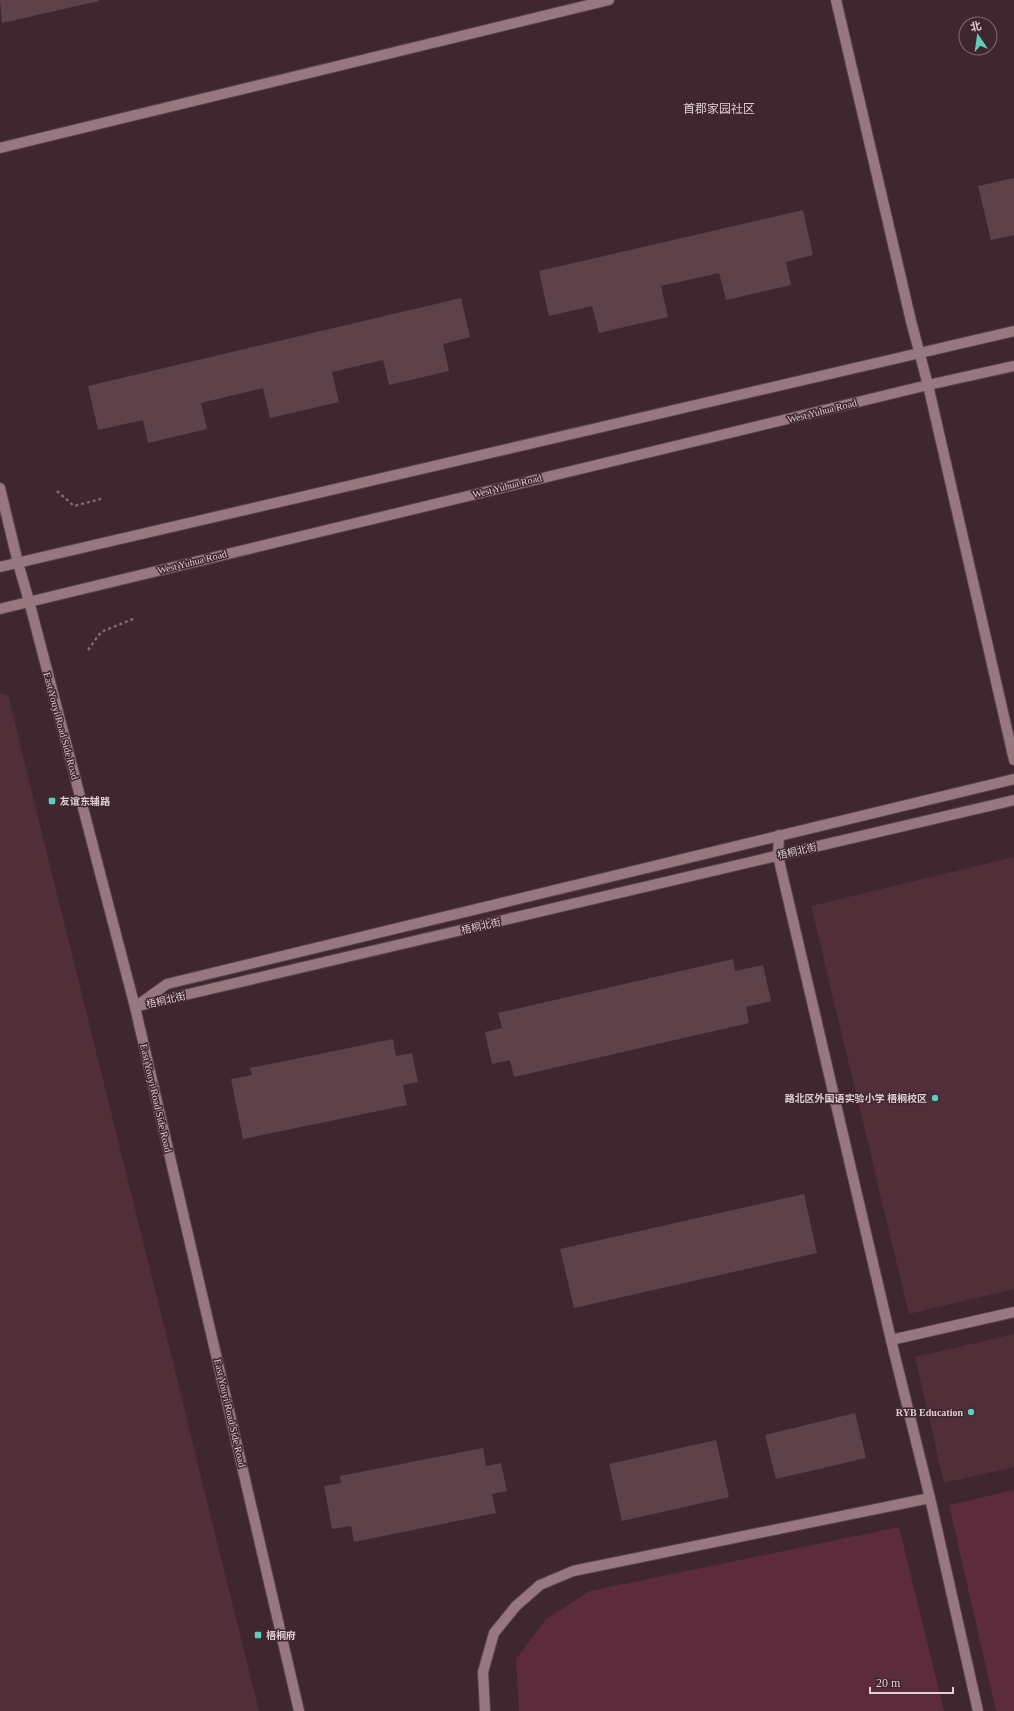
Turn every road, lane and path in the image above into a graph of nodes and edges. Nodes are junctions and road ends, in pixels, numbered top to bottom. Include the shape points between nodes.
1 (609, 0) edge
2 (836, 0) edge
3 (0, 148) edge
4 (1014, 330) edge
5 (919, 353) junction
6 (1014, 366) edge
7 (928, 385) junction
8 (0, 488) edge
9 (57, 491) dead end
10 (101, 499) dead end
11 (18, 563) junction
12 (0, 567) edge
13 (29, 601) junction
14 (0, 609) edge
15 (134, 619) dead end
16 (88, 650) dead end
17 (1014, 760) edge
18 (1014, 779) edge
19 (1014, 800) edge
20 (779, 835) junction
21 (778, 856) junction
22 (135, 1007) junction
23 (1014, 1312) edge
24 (891, 1340) junction
25 (930, 1498) junction
26 (299, 1711) edge
27 (485, 1711) edge
28 (978, 1711) edge

1 - 3 street
2 - 5 street
4 - 5 street
5 - 7 street
5 - 11 street
6 - 7 street, West Yuhua Road
7 - 13 street, West Yuhua Road
7 - 17 street
8 - 11 street, East Youyi Road Side Road
9 - 10 path via 74,506
11 - 12 street
11 - 13 street, East Youyi Road Side Road
13 - 14 street, West Yuhua Road
13 - 22 street, East Youyi Road Side Road
15 - 16 path via 101,632
18 - 20 street, 梧桐北街
19 - 21 street, 梧桐北街
20 - 21 street
20 - 22 street, 梧桐北街 via 166,984
21 - 22 street, 梧桐北街
21 - 24 street
22 - 26 street, East Youyi Road Side Road
23 - 24 street
24 - 25 street
25 - 27 street via 573,1571 540,1585 516,1606 494,1633 483,1672
25 - 28 street

